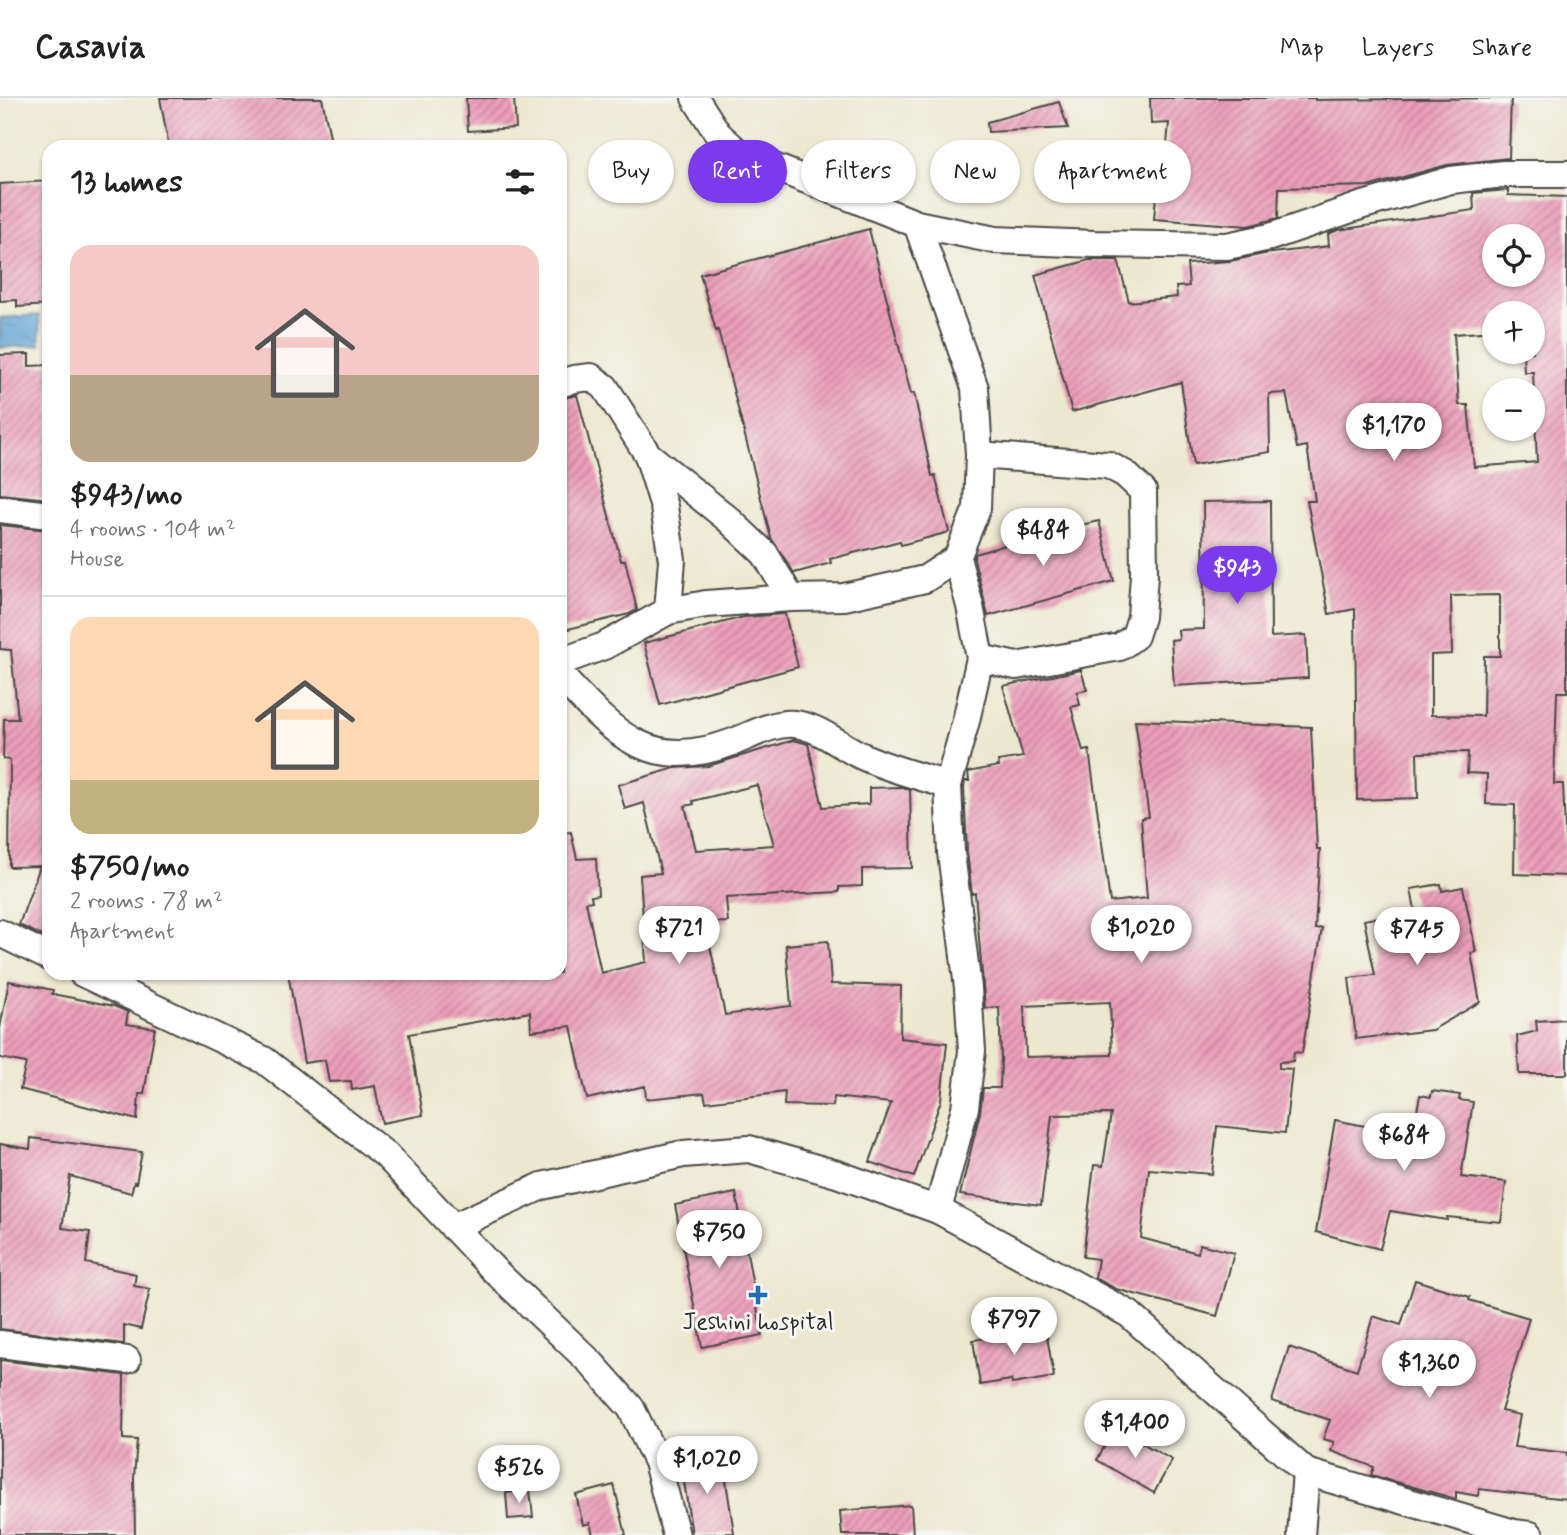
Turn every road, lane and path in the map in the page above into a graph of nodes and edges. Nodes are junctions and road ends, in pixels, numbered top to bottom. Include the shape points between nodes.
1 (695, 98) edge
2 (1567, 174) edge
3 (917, 224) junction
4 (567, 382) edge
5 (648, 455) junction
6 (979, 455) junction
7 (0, 509) edge
8 (42, 514) edge
9 (957, 558) junction
10 (791, 598) junction
11 (668, 611) junction
12 (980, 658) junction
13 (567, 659) edge
14 (567, 683) edge
15 (948, 785) junction
16 (0, 933) edge
17 (42, 954) edge
18 (97, 980) edge
19 (938, 1210) junction
20 (453, 1227) junction
21 (0, 1344) edge
22 (127, 1360) dead end
23 (1306, 1472) junction
24 (676, 1535) edge
25 (1301, 1535) edge
26 (1530, 1535) edge

1 - 3 street via 718,134 739,153
2 - 3 street via 1451,180 1270,237 1227,246 995,240
3 - 6 street via 975,388
4 - 5 street via 592,377 605,387
5 - 10 street via 765,554
5 - 11 street via 664,507 672,559
6 - 9 street via 977,508
6 - 12 street via 1108,465 1143,491 1144,515 1141,617 1135,636 1120,647 1016,666
7 - 8 street
9 - 10 street via 925,579 844,597
9 - 12 street
10 - 11 street
11 - 13 street via 604,646
12 - 15 street
14 - 15 street via 601,720 647,749 706,752 792,723 863,757
15 - 19 street via 972,1051 965,1108
16 - 17 street
18 - 20 street via 264,1060 386,1155
19 - 20 street via 749,1149 683,1154 542,1186
19 - 23 street via 1129,1314
20 - 24 street via 631,1408 657,1462
21 - 22 street
23 - 25 street
23 - 26 street

